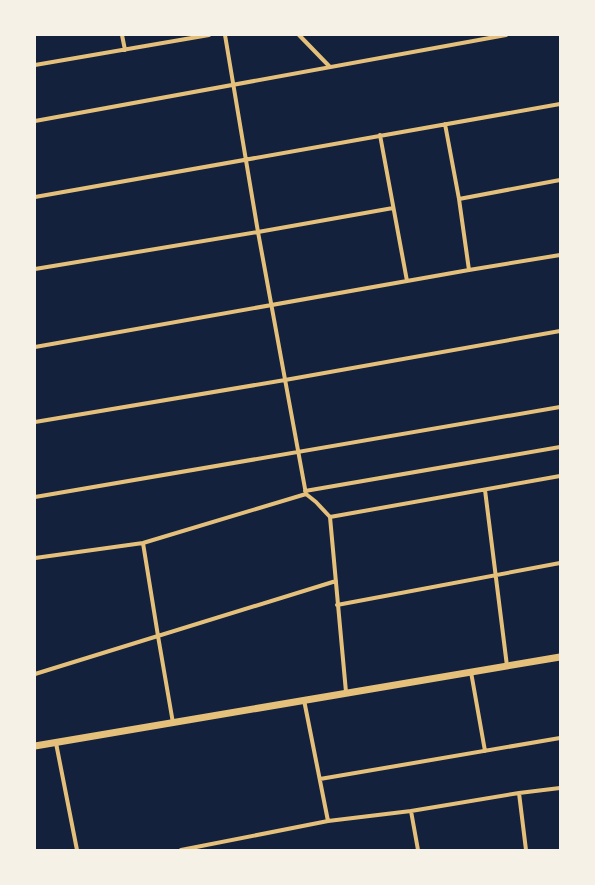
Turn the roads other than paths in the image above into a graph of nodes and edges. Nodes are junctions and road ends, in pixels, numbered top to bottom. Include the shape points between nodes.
1 (122, 35) edge
2 (209, 35) edge
3 (225, 35) edge
4 (300, 35) edge
5 (506, 35) edge
6 (125, 50) junction
7 (35, 65) edge
8 (330, 67) junction
9 (233, 85) junction
10 (560, 104) edge
11 (35, 121) edge
12 (445, 124) junction
13 (380, 135) junction
14 (245, 159) junction
15 (560, 180) edge
16 (35, 197) edge
17 (459, 199) junction
18 (393, 208) junction
19 (258, 232) junction
20 (560, 255) edge
21 (35, 269) edge
22 (469, 270) junction
23 (407, 281) junction
24 (272, 305) junction
25 (560, 331) edge
26 (35, 347) edge
27 (285, 380) junction
28 (560, 407) edge
29 (35, 422) edge
30 (560, 447) edge
31 (298, 452) junction
32 (560, 476) edge
33 (485, 490) junction
34 (306, 492) junction
35 (35, 497) edge
36 (330, 517) junction
37 (143, 543) junction
38 (35, 558) edge
39 (560, 562) edge
40 (495, 576) junction
41 (336, 581) junction
42 (338, 605) junction
43 (158, 636) junction
44 (560, 657) edge
45 (507, 666) junction
46 (471, 672) junction
47 (35, 674) edge
48 (346, 692) junction
49 (304, 700) junction
50 (173, 723) junction
51 (560, 738) edge
52 (56, 742) junction
53 (35, 746) edge
54 (485, 751) junction
55 (320, 779) junction
56 (560, 788) edge
57 (519, 793) junction
58 (411, 811) junction
59 (328, 821) junction
60 (77, 850) edge
61 (181, 850) edge
62 (418, 850) edge
63 (526, 850) edge

1 - 6 street
2 - 6 street
3 - 9 street
4 - 8 street
5 - 8 street
6 - 7 street
8 - 9 street
9 - 11 street
9 - 14 street
10 - 12 street
12 - 13 street
12 - 17 street
13 - 14 street
13 - 18 street
14 - 16 street
14 - 19 street
15 - 17 street
17 - 22 street
18 - 19 street
18 - 23 street
19 - 21 street
19 - 24 street
20 - 22 street
22 - 23 street
23 - 24 street
24 - 26 street
24 - 27 street
25 - 27 street
27 - 29 street
27 - 31 street
28 - 31 street
30 - 34 street
31 - 34 street
31 - 35 street
32 - 33 street
33 - 36 street
33 - 40 street
34 - 36 street
34 - 37 street
36 - 41 street
37 - 38 street
37 - 43 street
39 - 40 street
40 - 42 street
40 - 45 street
41 - 42 street
41 - 43 street
42 - 48 street
43 - 47 street
43 - 50 street
44 - 45 street
45 - 46 street
46 - 48 street
46 - 54 street
48 - 49 street
49 - 50 street
49 - 55 street
50 - 52 street
51 - 54 street
52 - 53 street
52 - 60 street
54 - 55 street
55 - 59 street
56 - 57 street
57 - 58 street
57 - 63 street
58 - 59 street
58 - 62 street
59 - 61 street

